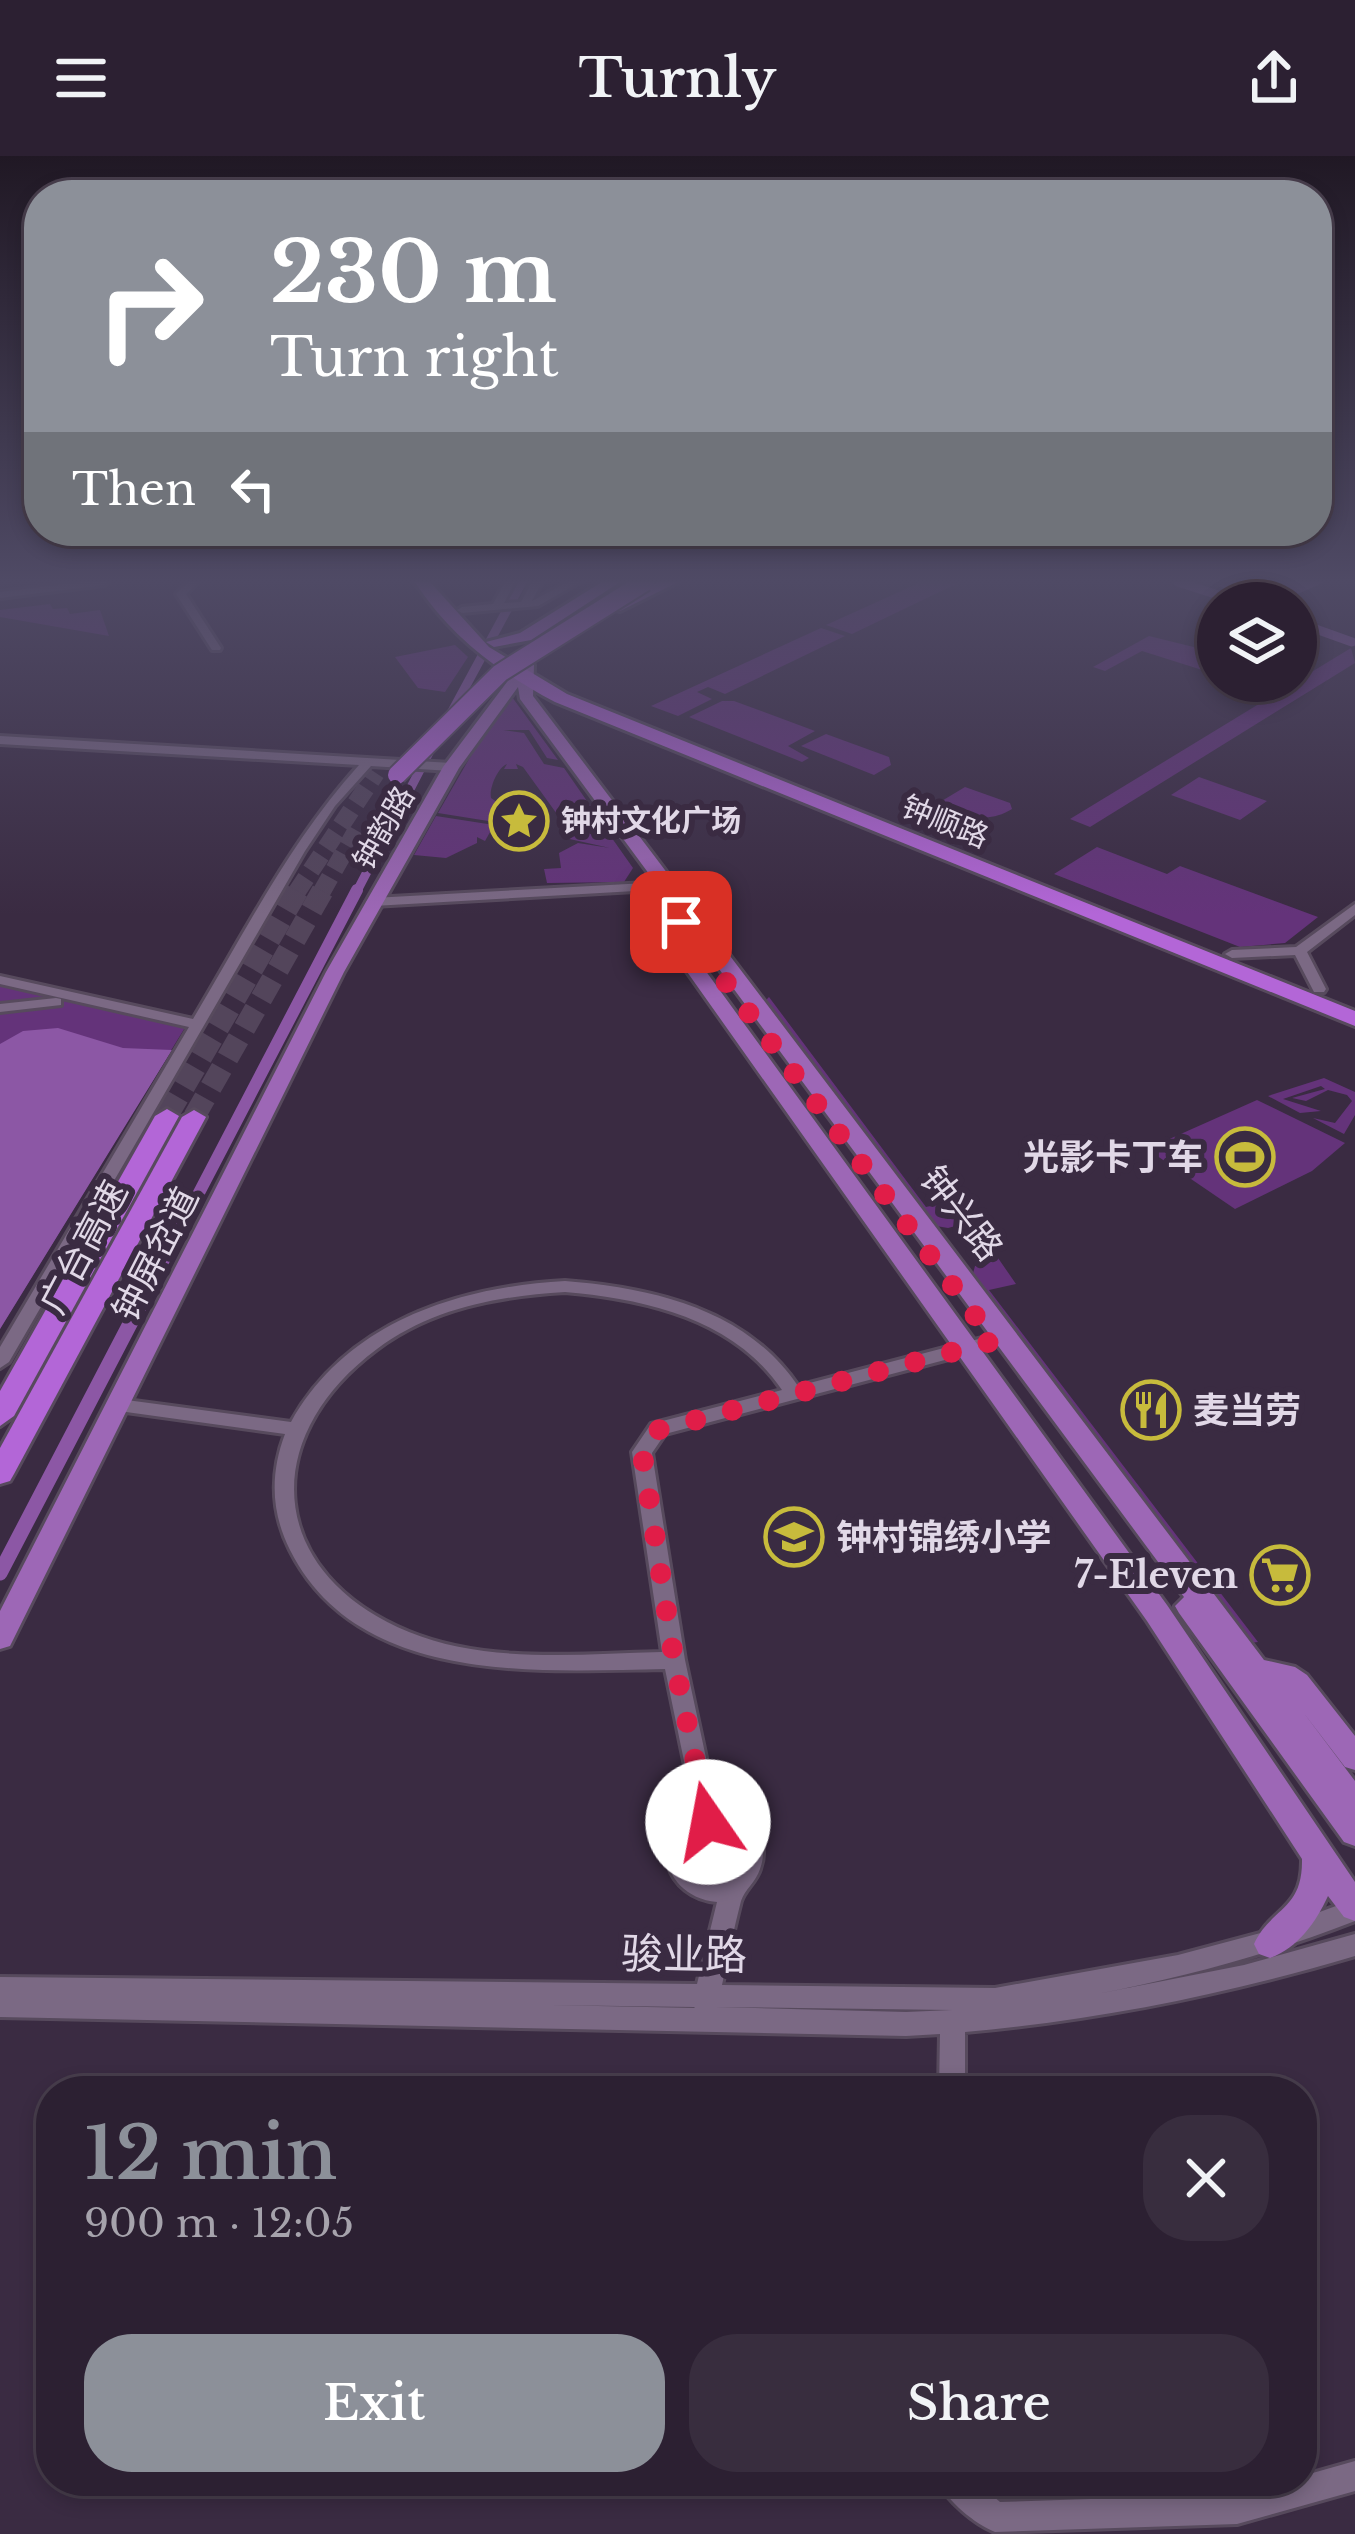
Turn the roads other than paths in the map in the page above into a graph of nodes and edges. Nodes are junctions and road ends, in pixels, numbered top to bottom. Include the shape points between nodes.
1 (459, 693) edge
2 (478, 693) edge
3 (492, 693) edge
4 (523, 693) edge
5 (573, 693) edge
6 (0, 740) edge
7 (445, 766) junction
8 (742, 766) junction
9 (372, 767) junction
10 (401, 769) junction
11 (660, 886) junction
12 (373, 902) junction
13 (1355, 908) edge
14 (1300, 950) junction
15 (1232, 953) junction
16 (0, 980) edge
17 (0, 989) edge
18 (1319, 989) junction
19 (56, 1001) junction
20 (1355, 1004) edge
21 (0, 1008) edge
22 (1355, 1019) edge
23 (195, 1028) junction
24 (994, 1341) junction
25 (967, 1348) junction
26 (0, 1362) edge
27 (794, 1394) junction
28 (118, 1405) junction
29 (0, 1416) edge
30 (296, 1429) junction
31 (0, 1474) edge
32 (1171, 1608) junction
33 (0, 1638) edge
34 (674, 1660) junction
35 (1259, 1671) junction
36 (1355, 1758) edge
37 (1355, 1804) edge
38 (708, 1822) junction
39 (1355, 1833) edge
40 (1317, 1856) junction
41 (733, 1886) junction
42 (1355, 1908) edge
43 (1270, 1943) junction
44 (1355, 1946) edge
45 (0, 1988) edge
46 (707, 1993) junction
47 (0, 2006) edge
48 (700, 2019) junction
49 (953, 2022) junction
50 (952, 2076) edge
51 (1355, 2476) edge
52 (1317, 2487) edge
53 (970, 2496) edge
54 (1284, 2496) edge

1 - 9 highway
2 - 10 highway, bridge
3 - 7 main road, 钟韵路
4 - 11 main road, 钟兴路
5 - 8 highway, 钟顺路
6 - 9 street
7 - 10 street
7 - 12 main road, 钟韵路
8 - 15 highway, 钟顺路
8 - 22 highway, 钟顺路
9 - 10 street
9 - 23 street via 340,791 299,851
11 - 12 street
11 - 24 main road, 钟兴路
11 - 25 main road via 648,904
11 - 35 main road, 钟兴路
12 - 28 main road, 钟屏岔道
13 - 14 street
14 - 15 street
14 - 18 street
15 - 18 highway, 钟顺路
16 - 23 street
17 - 19 street
18 - 20 highway, 钟顺路
19 - 21 street
19 - 23 street
23 - 26 street
24 - 25 street
24 - 32 main road, 钟兴路
25 - 27 street
25 - 32 main road
27 - 30 street via 775,1363 720,1324 626,1291 552,1286 457,1306 383,1333 339,1368
27 - 34 street via 648,1438 642,1452
28 - 30 street
28 - 33 main road, 钟屏岔道
29 - 31 highway, 广台高速 via 181,1116
30 - 34 street via 282,1477 296,1544 321,1583 380,1627 476,1657
32 - 39 main road, 钟兴路
32 - 40 main road
34 - 38 street
35 - 36 main road via 1297,1682
35 - 37 main road, 钟兴路
38 - 41 street via 732,1825 749,1840 754,1860
38 - 41 street via 678,1843 677,1866 694,1884
40 - 42 main road
40 - 43 main road via 1311,1906
41 - 46 street
42 - 43 street, 骏业路
43 - 46 street, 骏业路 via 1102,1984 994,1999
44 - 49 street, 骏业路 via 1125,2005
45 - 46 street, 骏业路
46 - 48 street
47 - 48 street, 骏业路
48 - 49 street, 骏业路
49 - 50 street
51 - 52 street
53 - 54 street via 994,2517 1238,2509

